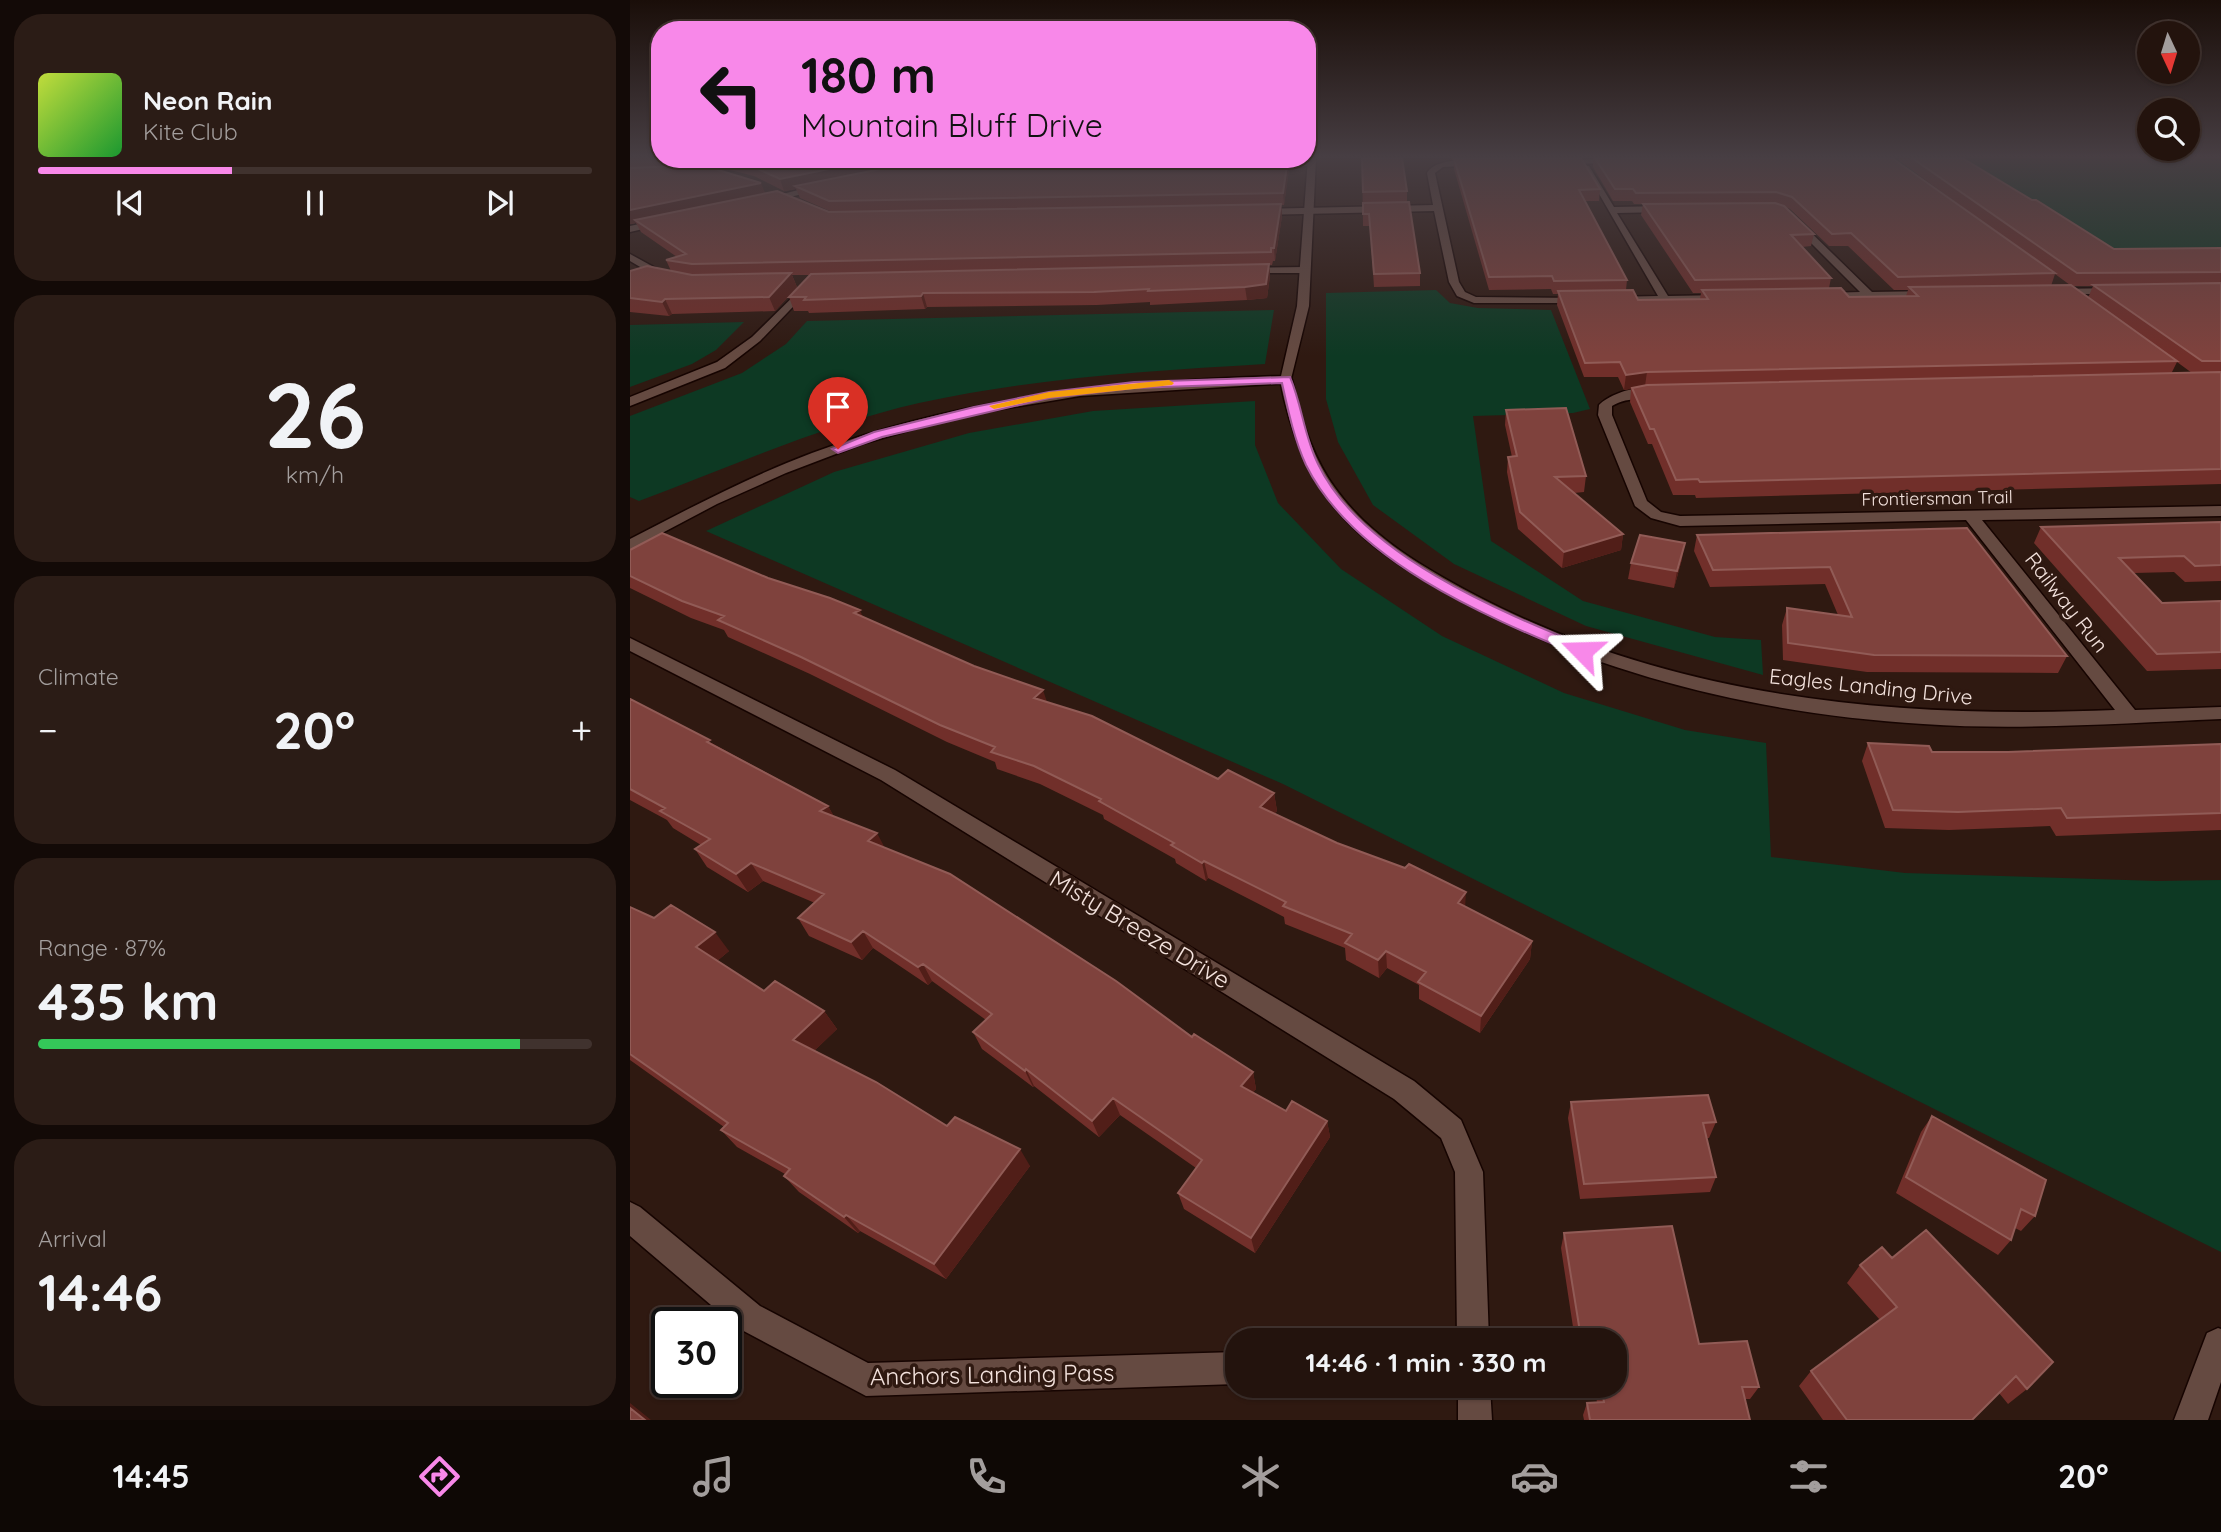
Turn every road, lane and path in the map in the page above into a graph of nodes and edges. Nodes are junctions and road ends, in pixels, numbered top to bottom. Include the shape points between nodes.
1 (651, 224) edge
2 (1308, 224) edge
3 (1442, 224) edge
4 (1620, 224) edge
5 (1797, 224) edge
6 (630, 229) edge
7 (630, 257) edge
8 (1305, 270) junction
9 (1237, 271) edge
10 (678, 281) edge
11 (825, 281) edge
12 (2057, 284) edge
13 (2131, 291) edge
14 (2043, 292) edge
15 (2068, 292) junction
16 (1938, 294) edge
17 (1817, 296) edge
18 (1870, 296) junction
19 (1735, 298) edge
20 (1665, 299) junction
21 (2086, 305) edge
22 (1286, 380) junction
23 (1673, 392) edge
24 (630, 401) edge
25 (2221, 511) edge
26 (1970, 517) junction
27 (630, 545) edge
28 (630, 644) edge
29 (2221, 713) edge
30 (2129, 715) junction
31 (630, 1217) edge
32 (1473, 1328) edge
33 (2218, 1344) dead end
34 (1225, 1368) edge
35 (1474, 1398) edge
36 (1475, 1420) edge
37 (2191, 1420) edge

1 - 6 street
2 - 8 street, Eagles Landing Drive
3 - 20 street via 1454,282 1461,294 1474,300
4 - 20 street
5 - 18 street
7 - 10 street via 663,278
8 - 9 street
8 - 22 street, Eagles Landing Drive via 1303,306
11 - 24 street via 806,281 756,339 729,359
12 - 15 street
13 - 15 street
14 - 15 street
15 - 21 street
16 - 18 street
17 - 18 street
19 - 20 street
22 - 27 street via 1134,385 1049,395 878,434 723,496
22 - 30 street, Eagles Landing Drive via 1312,465 1366,532 1408,565 1499,617 1570,646 1696,686 1810,707 1993,720
23 - 26 street, Frontiersman Trail via 1628,394 1606,405 1605,415 1640,503 1656,515 1720,522
25 - 26 street, Frontiersman Trail
26 - 30 street, Railway Run
28 - 32 street, Misty Breeze Drive via 888,775 1404,1090 1451,1129 1469,1172
29 - 30 street, Eagles Landing Drive
31 - 34 street, Anchors Landing Pass via 749,1317 866,1380
33 - 37 street
35 - 36 street

